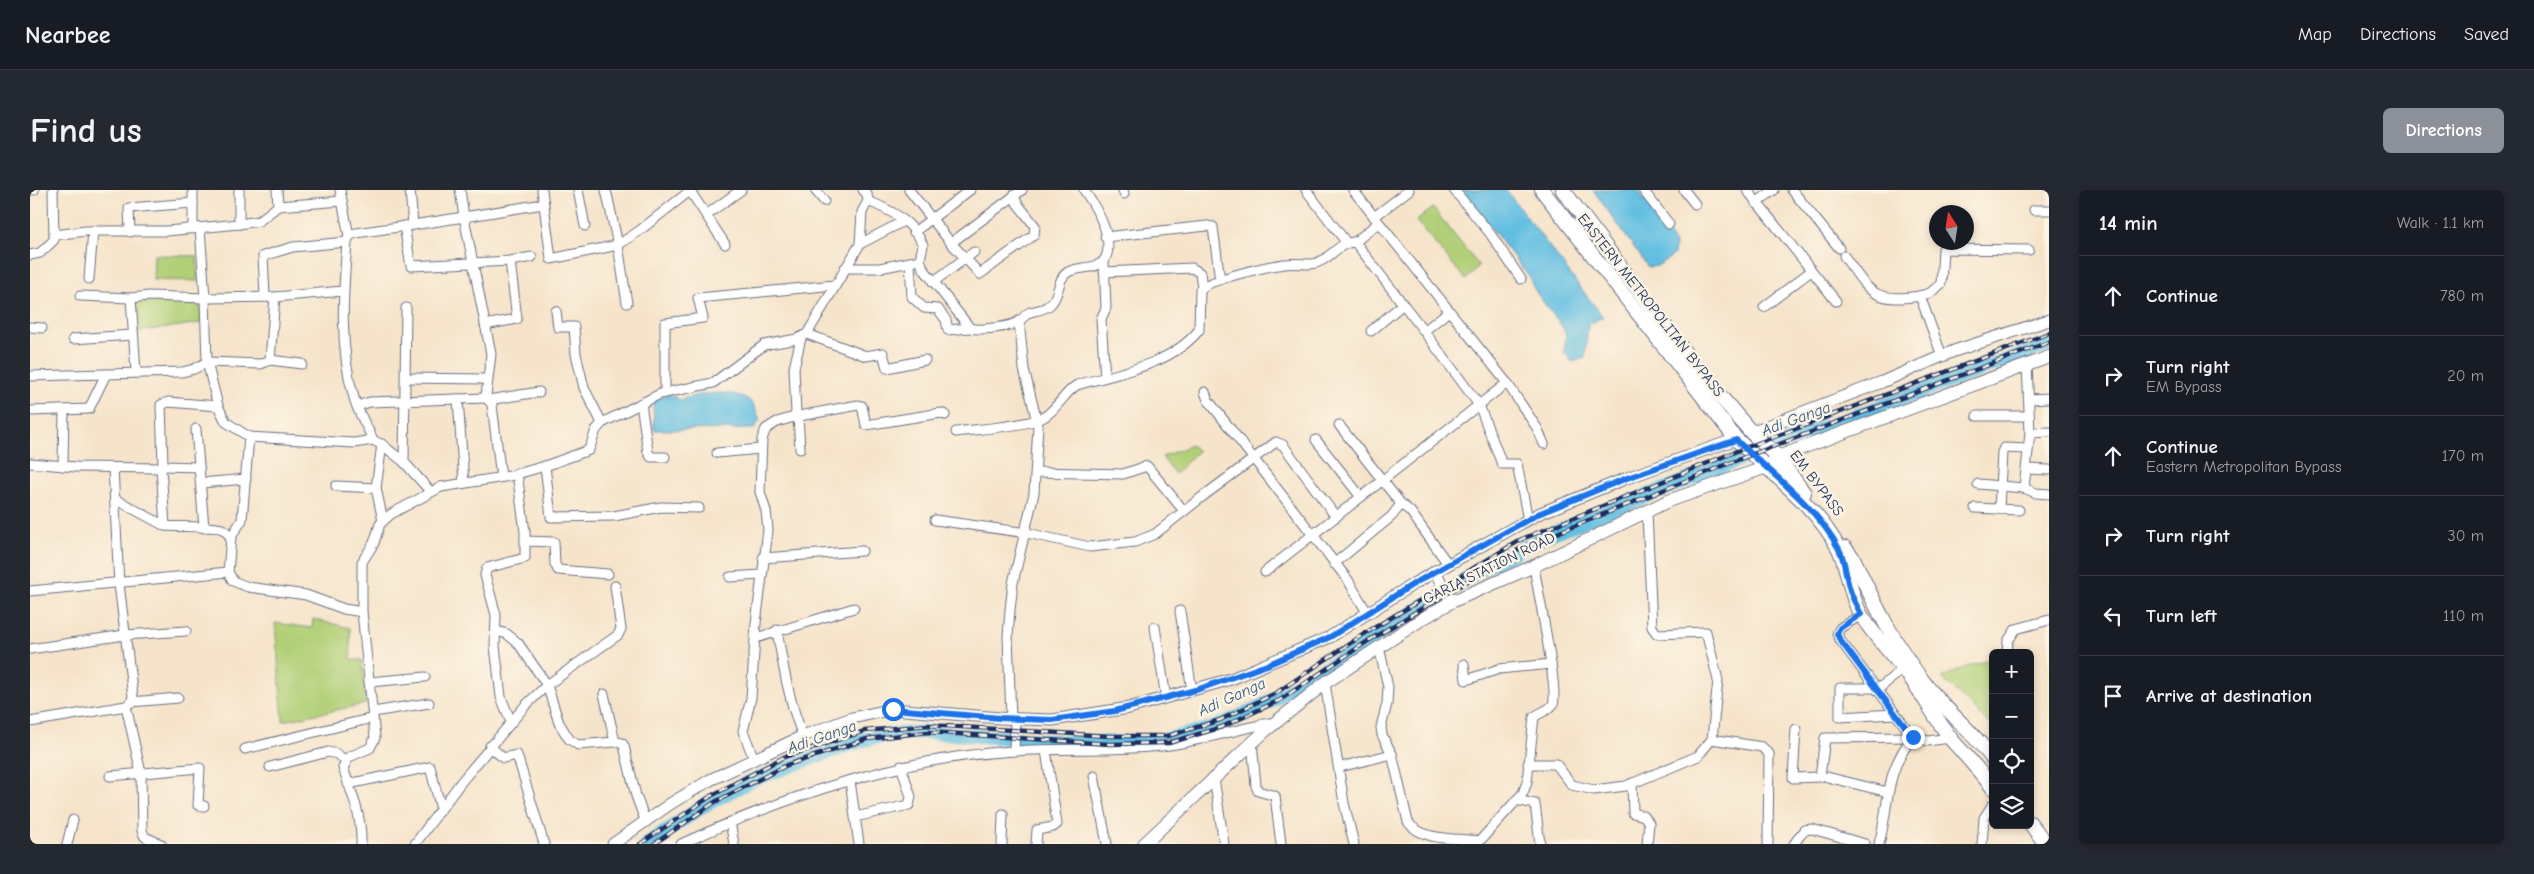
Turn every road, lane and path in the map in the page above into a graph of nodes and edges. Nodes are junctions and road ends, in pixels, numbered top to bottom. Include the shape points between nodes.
1 (30, 190) edge
2 (34, 190) edge
3 (53, 190) edge
4 (193, 190) edge
5 (239, 190) edge
6 (277, 190) edge
7 (340, 190) edge
8 (410, 190) edge
9 (460, 190) edge
10 (542, 190) edge
11 (578, 190) edge
12 (606, 190) edge
13 (741, 190) edge
14 (815, 190) edge
15 (970, 190) edge
16 (1084, 190) edge
17 (1306, 190) edge
18 (1352, 190) edge
19 (1408, 190) edge
20 (1454, 190) edge
21 (1542, 190) edge
22 (1563, 190) edge
23 (1643, 190) edge
24 (1684, 190) edge
25 (1747, 190) edge
26 (1774, 190) edge
27 (1792, 190) edge
28 (690, 191) edge
29 (914, 192) edge
30 (1018, 193) edge
31 (867, 194) edge
32 (342, 201) junction
33 (824, 201) dead end
34 (193, 203) junction
35 (1756, 203) junction
36 (544, 204) junction
37 (1695, 204) dead end
38 (278, 206) junction
39 (2034, 210) dead end
40 (2049, 210) edge
41 (706, 215) junction
42 (464, 217) junction
43 (931, 219) junction
44 (1376, 220) junction
45 (904, 221) junction
46 (239, 224) junction
47 (1668, 224) dead end
48 (408, 225) junction
49 (585, 226) dead end
50 (197, 228) junction
51 (93, 231) junction
52 (130, 232) junction
53 (914, 232) junction
54 (54, 236) junction
55 (1105, 237) junction
56 (348, 239) junction
57 (1350, 242) junction
58 (725, 244) dead end
59 (860, 244) junction
60 (951, 244) junction
61 (618, 245) junction
62 (2029, 250) dead end
63 (974, 252) dead end
64 (30, 255) edge
65 (532, 257) dead end
66 (965, 259) junction
67 (920, 260) junction
68 (1104, 260) junction
69 (474, 261) junction
70 (510, 261) junction
71 (910, 262) junction
72 (845, 268) junction
73 (1811, 271) junction
74 (1104, 272) junction
75 (89, 279) dead end
76 (1521, 279) dead end
77 (1220, 280) junction
78 (933, 282) junction
79 (835, 285) junction
80 (1202, 286) junction
81 (343, 291) junction
82 (80, 296) dead end
83 (265, 296) junction
84 (275, 296) junction
85 (1919, 296) junction
86 (131, 298) junction
87 (205, 298) junction
88 (1836, 301) dead end
89 (627, 303) dead end
90 (1403, 304) junction
91 (1764, 307) dead end
92 (406, 308) dead end
93 (1449, 311) junction
94 (556, 312) dead end
95 (2049, 320) edge
96 (1019, 321) junction
97 (485, 325) junction
98 (30, 327) edge
99 (42, 328) dead end
100 (970, 328) junction
101 (1371, 331) dead end
102 (1424, 331) junction
103 (132, 335) junction
104 (804, 336) junction
105 (73, 339) dead end
106 (1942, 356) junction
107 (2049, 357) edge
108 (270, 360) junction
109 (925, 360) dead end
110 (207, 362) junction
111 (302, 364) dead end
112 (2027, 364) junction
113 (136, 372) junction
114 (106, 374) junction
115 (30, 376) edge
116 (1105, 377) junction
117 (406, 378) junction
118 (487, 379) junction
119 (1507, 384) junction
120 (539, 392) dead end
121 (665, 392) junction
122 (1205, 392) dead end
123 (2049, 398) edge
124 (458, 399) junction
125 (487, 399) junction
126 (2029, 399) junction
127 (406, 401) junction
128 (642, 403) junction
129 (1480, 405) junction
130 (218, 406) junction
131 (357, 406) junction
132 (64, 410) junction
133 (30, 411) edge
134 (945, 414) dead end
135 (796, 416) junction
136 (1977, 416) dead end
137 (2029, 416) junction
138 (1037, 420) junction
139 (602, 423) junction
140 (1339, 424) dead end
141 (196, 429) dead end
142 (956, 432) dead end
143 (2049, 432) edge
144 (2030, 433) junction
145 (1754, 434) junction
146 (250, 437) junction
147 (373, 440) junction
148 (1316, 440) dead end
149 (1738, 441) junction
150 (382, 444) junction
151 (1544, 444) dead end
152 (800, 449) dead end
153 (2028, 449) junction
154 (760, 450) junction
155 (717, 453) dead end
156 (1776, 455) junction
157 (665, 457) dead end
158 (1253, 459) junction
159 (404, 462) junction
160 (30, 463) edge
161 (1760, 464) junction
162 (63, 466) junction
163 (545, 466) junction
164 (162, 467) junction
165 (199, 467) junction
166 (113, 468) junction
167 (2026, 469) junction
168 (2049, 470) edge
169 (1036, 472) junction
170 (517, 473) junction
171 (501, 477) junction
172 (246, 479) junction
173 (1383, 480) junction
174 (464, 482) junction
175 (201, 483) junction
176 (1978, 484) dead end
177 (2000, 485) junction
178 (336, 486) dead end
179 (376, 488) junction
180 (2024, 488) junction
181 (430, 491) junction
182 (2049, 494) edge
183 (1361, 497) junction
184 (115, 499) junction
185 (1401, 504) junction
186 (699, 508) dead end
187 (1976, 508) dead end
188 (1999, 509) junction
189 (2019, 510) dead end
190 (1184, 511) junction
191 (1647, 512) junction
192 (1336, 517) junction
193 (935, 520) dead end
194 (1528, 520) junction
195 (383, 521) junction
196 (166, 526) junction
197 (204, 528) junction
198 (1026, 533) junction
199 (1311, 536) junction
200 (231, 537) junction
201 (526, 541) junction
202 (862, 551) dead end
203 (763, 558) junction
204 (1334, 564) junction
205 (1448, 564) junction
206 (1534, 566) junction
207 (1435, 571) junction
208 (228, 572) junction
209 (1265, 572) dead end
210 (608, 574) dead end
211 (761, 575) junction
212 (730, 577) dead end
213 (119, 584) junction
214 (615, 586) dead end
215 (30, 591) edge
216 (1450, 602) junction
217 (854, 608) dead end
218 (1180, 611) dead end
219 (362, 612) junction
220 (1368, 614) junction
221 (1861, 614) junction
222 (2049, 620) edge
223 (1155, 627) dead end
224 (777, 630) junction
225 (186, 631) dead end
226 (497, 631) junction
227 (125, 636) junction
228 (756, 638) junction
229 (1379, 647) junction
230 (30, 649) edge
231 (2007, 649) edge
232 (1464, 664) dead end
233 (1551, 664) junction
234 (1911, 675) junction
235 (425, 677) dead end
236 (369, 682) junction
237 (1325, 683) junction
238 (547, 684) junction
239 (1876, 689) junction
240 (1192, 691) junction
241 (604, 694) dead end
242 (178, 698) dead end
243 (1166, 698) junction
244 (429, 702) dead end
245 (128, 704) junction
246 (1895, 714) junction
247 (373, 715) junction
248 (1013, 719) junction
249 (30, 722) edge
250 (511, 722) junction
251 (1277, 722) junction
252 (1796, 729) dead end
253 (803, 736) junction
254 (1913, 737) junction
255 (1950, 738) junction
256 (1712, 739) junction
257 (615, 742) junction
258 (1252, 742) junction
259 (490, 746) junction
260 (244, 749) dead end
261 (1046, 750) junction
262 (1014, 751) junction
263 (1392, 754) junction
264 (1989, 754) edge
265 (754, 759) junction
266 (346, 761) junction
267 (1528, 764) junction
268 (901, 766) junction
269 (1340, 766) junction
270 (270, 767) dead end
271 (141, 772) junction
272 (110, 776) dead end
273 (1094, 776) dead end
274 (1827, 777) dead end
275 (1214, 778) junction
276 (850, 781) junction
277 (1632, 783) junction
278 (348, 784) junction
279 (1990, 784) edge
280 (1888, 792) junction
281 (1516, 800) junction
282 (204, 806) dead end
283 (441, 809) junction
284 (1989, 810) edge
285 (1003, 814) dead end
286 (855, 818) junction
287 (73, 820) dead end
288 (646, 820) junction
289 (730, 822) junction
290 (2034, 828) edge
291 (2025, 829) edge
292 (1478, 842) edge
293 (67, 844) edge
294 (161, 844) edge
295 (361, 844) edge
296 (415, 844) edge
297 (544, 844) edge
298 (613, 844) edge
299 (681, 844) edge
300 (734, 844) edge
301 (859, 844) edge
302 (1002, 844) edge
303 (1036, 844) edge
304 (1107, 844) edge
305 (1144, 844) edge
306 (1224, 844) edge
307 (1281, 844) edge
308 (1354, 844) edge
309 (1540, 844) edge
310 (1647, 844) edge
311 (1768, 844) edge
312 (1794, 844) edge
313 (1864, 844) edge
314 (1879, 844) edge
315 (1982, 844) edge
316 (2037, 844) edge
317 (2046, 844) edge

1 - 2 street
3 - 54 street
4 - 34 street
5 - 46 street
6 - 38 street
7 - 32 street
8 - 48 street
9 - 42 street
10 - 36 street
11 - 49 street
12 - 61 street
13 - 41 street
14 - 33 street
15 - 43 street
16 - 55 street via 1098,211
17 - 57 street
18 - 44 street
19 - 44 street
20 - 76 street via 1489,232
21 - 149 main road, EASTERN METROPOLITAN BYPASS
22 - 145 main road, EM BYPASS via 1701,374
23 - 47 street
24 - 37 street
25 - 35 street
26 - 35 street
27 - 85 street via 1870,292 1895,298
28 - 41 street
28 - 61 street
29 - 43 street
30 - 60 street
30 - 66 street via 1017,203 1035,226 1034,235 984,273 977,273
31 - 45 street
31 - 59 street
32 - 38 street
32 - 56 street
34 - 50 street
34 - 52 street via 129,208
35 - 73 street
36 - 42 street
36 - 61 street via 551,259
38 - 46 street via 259,221
39 - 40 street
41 - 58 street
42 - 48 street
42 - 69 street
43 - 53 street
43 - 60 street
44 - 57 street
44 - 93 street
45 - 53 street
45 - 59 street
46 - 50 street
48 - 56 street via 356,233
48 - 69 street via 411,266
50 - 52 street
50 - 87 street
51 - 52 street
51 - 54 street
51 - 75 street
53 - 67 street via 923,245
54 - 64 street via 48,247
55 - 68 street
55 - 77 street via 1212,227
56 - 81 street
56 - 83 street via 293,247 263,256
57 - 77 street via 1313,264 1276,266
57 - 90 street
59 - 72 street
60 - 66 street
61 - 89 street
62 - 85 street via 1943,249 1941,284 1930,293
63 - 66 street
65 - 70 street
66 - 78 street
67 - 71 street
67 - 78 street
68 - 74 street
68 - 96 street via 1070,271 1060,281 1058,293 1049,306 1028,313
69 - 70 street
69 - 97 street
70 - 97 street via 517,319
71 - 72 street via 865,270
71 - 100 street via 912,298 924,308 938,309 948,330
72 - 79 street
73 - 88 street
73 - 91 street
74 - 80 street via 1192,268 1200,273
74 - 116 street
77 - 80 street
78 - 100 street
79 - 104 street
79 - 121 street via 698,298 703,318 664,323
80 - 116 street via 1198,300 1199,330 1188,342 1148,364
81 - 84 street
81 - 131 street via 345,352
82 - 86 street
83 - 84 street
83 - 87 street
84 - 108 street
85 - 106 street
86 - 87 street
86 - 103 street
87 - 110 street
90 - 101 street
90 - 102 street
92 - 117 street
93 - 102 street
93 - 119 street
94 - 139 street via 558,327 574,328 584,388
95 - 106 street
96 - 100 street via 984,329
96 - 138 street via 1024,369
97 - 118 street via 491,354
98 - 99 street
102 - 129 street
103 - 105 street
103 - 113 street
104 - 109 street via 866,356 883,353 888,368
104 - 121 street via 764,344 713,383
104 - 135 street via 794,368
106 - 145 street
107 - 112 main road, GARIA STATION ROAD
108 - 110 street via 261,364
108 - 111 street
110 - 113 street via 182,372
110 - 130 street
112 - 126 street
112 - 156 main road, GARIA STATION ROAD
113 - 114 street
114 - 115 street
114 - 132 street via 90,409
116 - 138 street via 1070,389 1054,410
117 - 118 street
117 - 127 street
118 - 125 street
119 - 129 street
119 - 151 street
120 - 125 street
121 - 128 street
122 - 158 street
123 - 126 street
124 - 125 street
124 - 127 street
124 - 174 street
125 - 171 street via 492,405
126 - 137 street
127 - 131 street via 370,402
127 - 159 street
128 - 139 street
128 - 157 street via 648,452 652,457
129 - 173 street
129 - 194 street via 1502,464 1515,463 1518,466
130 - 146 street via 226,422
130 - 164 street via 168,402 161,405
131 - 147 street
132 - 133 street
132 - 162 street
134 - 135 street via 866,424 862,406 858,405
135 - 152 street
135 - 154 street via 766,429
136 - 137 street
137 - 144 street
138 - 142 street
138 - 169 street
139 - 163 street via 589,450
140 - 173 street
141 - 165 street
143 - 144 street
144 - 153 street
145 - 156 main road, EM BYPASS
146 - 147 street via 354,443
146 - 172 street
147 - 150 street
148 - 183 street
149 - 161 main road
149 - 194 street via 1627,478
150 - 159 street
150 - 179 street
153 - 167 street
153 - 177 street via 2004,448
154 - 155 street
154 - 203 street via 760,492 768,530
156 - 161 main road, GARIA STATION ROAD
156 - 234 main road, EM BYPASS via 1852,558
158 - 190 street
158 - 192 street via 1272,444 1280,443
158 - 199 street
159 - 181 street
160 - 162 street
161 - 191 main road, GARIA STATION ROAD
161 - 221 main road via 1798,496 1838,548
162 - 166 street
163 - 170 street
163 - 186 street via 551,517 614,516 661,507
164 - 165 street
164 - 166 street
164 - 196 street
165 - 175 street
166 - 184 street
167 - 168 street
167 - 180 street
169 - 190 street via 1123,474 1148,466
169 - 198 street
170 - 171 street
170 - 201 street
171 - 174 street
172 - 175 street
172 - 200 street via 242,520
173 - 183 street
173 - 185 street
174 - 181 street
175 - 197 street
176 - 177 street
177 - 180 street
177 - 188 street
178 - 179 street
179 - 195 street
180 - 182 street via 2036,494
181 - 195 street
183 - 192 street
184 - 196 street
184 - 213 street
185 - 204 street via 1392,516
185 - 205 street via 1410,511
187 - 188 street
188 - 189 street
190 - 198 street via 1147,539 1115,545 1090,546
191 - 206 main road, GARIA STATION ROAD
191 - 256 street via 1652,627 1657,634 1706,632 1718,680
192 - 199 street
193 - 198 street
194 - 205 street
195 - 219 street via 371,551 362,562
196 - 197 street
197 - 200 street via 224,529
198 - 248 street via 1013,583 1009,619
199 - 204 street
199 - 209 street
200 - 208 street
201 - 210 street via 554,542 558,570
201 - 226 street via 525,558 485,570
202 - 203 street
203 - 211 street
204 - 220 street via 1348,580
205 - 207 street
206 - 216 main road, GARIA STATION ROAD
206 - 233 street
207 - 216 street
207 - 220 street
208 - 213 street
208 - 219 street via 233,581 248,587 306,595
211 - 212 street
211 - 228 street
213 - 215 street
213 - 227 street
214 - 238 street via 622,629 618,635
216 - 229 main road, GARIA STATION ROAD
217 - 224 street
218 - 240 street
219 - 236 street
220 - 240 street via 1336,634 1298,651 1231,679
221 - 234 main road
221 - 239 street via 1840,628 1837,634
222 - 231 street via 2016,629 2008,641
223 - 243 street
224 - 228 street
224 - 253 street via 785,678
225 - 227 street
226 - 238 street via 518,643
226 - 250 street via 496,667 503,705
227 - 230 street
227 - 245 street via 133,696
228 - 265 street via 751,698 743,731
229 - 237 main road, GARIA STATION ROAD
229 - 263 street via 1388,687 1381,727
232 - 233 street via 1466,680 1499,669
233 - 267 street via 1554,700 1549,709 1534,717
234 - 239 street
234 - 255 main road
234 - 264 main road, EM BYPASS
235 - 236 street
236 - 247 street
237 - 251 main road, GARIA STATION ROAD
237 - 269 street
238 - 250 street
238 - 257 street via 559,723 569,739 578,746
239 - 246 street
239 - 246 street via 1840,688 1840,717
240 - 243 street
241 - 257 street
242 - 245 street
243 - 248 street via 1115,711 1052,720
244 - 247 street
245 - 249 street
245 - 271 street
246 - 254 street
247 - 260 street
247 - 266 street via 375,738 370,748
248 - 253 street via 893,709 852,718
248 - 262 street
250 - 259 street
251 - 258 main road, GARIA STATION ROAD
251 - 261 street via 1168,746
252 - 254 street via 1793,778 1820,777 1825,738
253 - 265 street
254 - 255 street via 1928,741
254 - 280 street via 1901,752
255 - 279 main road
256 - 277 street via 1698,756
256 - 311 street via 1762,747 1769,754
257 - 288 street via 624,746 636,796
258 - 275 main road, GARIA STATION ROAD
258 - 307 street via 1256,786 1258,791 1275,796
259 - 283 street
259 - 297 street via 504,758 517,755
261 - 262 street
261 - 303 street via 1057,824 1037,830
262 - 268 street
263 - 269 street
263 - 292 street via 1408,822 1413,829 1422,834
265 - 288 street via 690,791
266 - 270 street via 328,752
266 - 278 street via 343,768
267 - 277 street via 1556,764 1572,785 1586,790 1618,788
267 - 281 street via 1527,782
268 - 276 street
268 - 286 street via 911,797 909,805
269 - 308 street via 1344,803
271 - 272 street
271 - 282 street via 200,768 198,805
271 - 294 street via 142,831 145,837
273 - 304 street
274 - 280 street
275 - 305 main road, GARIA STATION ROAD
275 - 306 street
276 - 286 street
276 - 289 street via 762,808
277 - 310 street via 1633,813 1644,816 1649,823
278 - 283 street via 430,767
278 - 295 street via 358,806
280 - 314 street
281 - 292 street
281 - 309 street via 1535,804
283 - 296 street
284 - 315 street via 1984,818
285 - 302 street
286 - 301 street
287 - 293 street
288 - 298 street
289 - 299 street
289 - 300 street
290 - 317 main road
291 - 316 main road
312 - 313 street via 1804,830 1812,829

